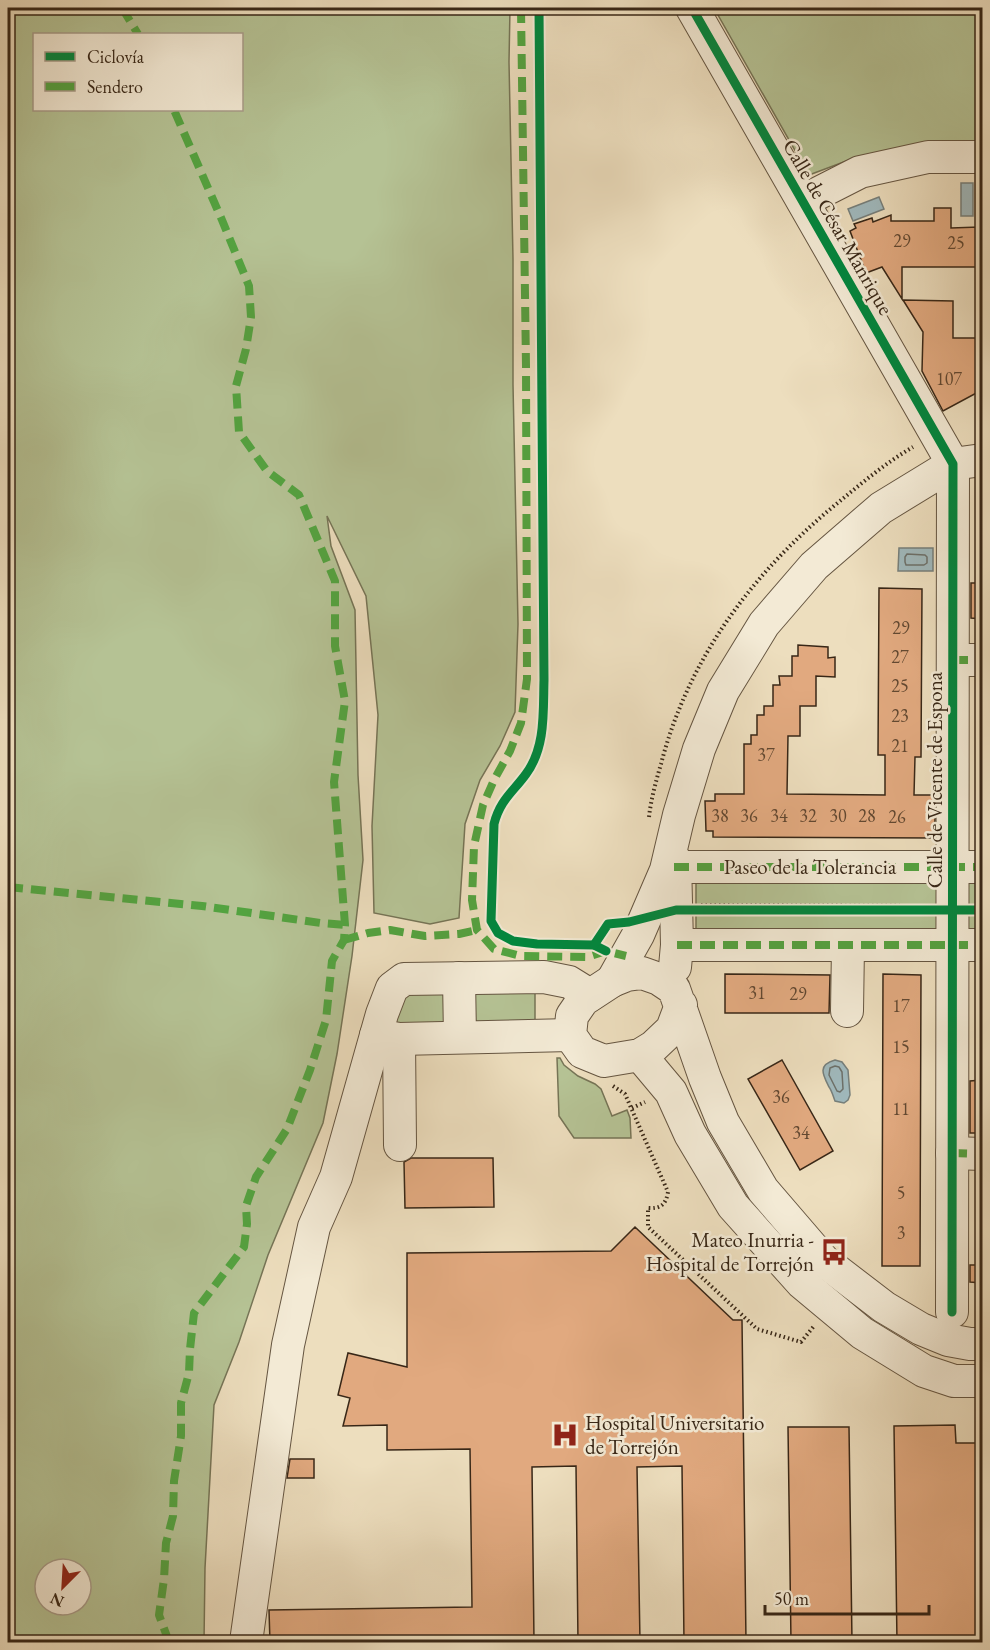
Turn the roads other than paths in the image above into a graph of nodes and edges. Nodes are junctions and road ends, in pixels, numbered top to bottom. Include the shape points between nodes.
1 (692, 8) edge
2 (982, 157) edge
3 (803, 201) junction
4 (968, 462) edge
5 (968, 660) edge
6 (679, 815) junction
7 (674, 867) junction
8 (968, 867) edge
9 (677, 945) junction
10 (968, 945) edge
11 (848, 946) junction
12 (459, 978) junction
13 (601, 988) junction
14 (677, 997) junction
15 (847, 1011) dead end
16 (570, 1035) junction
17 (387, 1037) junction
18 (460, 1037) junction
19 (640, 1055) junction
20 (400, 1145) dead end
21 (967, 1154) edge
22 (952, 1312) dead end
23 (982, 1344) edge
24 (982, 1381) edge
25 (246, 1642) edge

1 - 3 street, Calle de César Manrique
2 - 3 street via 928,157 860,172
3 - 4 street, Calle de César Manrique
4 - 5 street, Calle de Vicente de Espona
4 - 6 street via 881,508 814,566 764,624 723,691 699,749
5 - 8 street, Calle de Vicente de Espona
6 - 7 street
6 - 13 street via 666,870 638,935
7 - 8 street, Paseo de la Tolerancia
7 - 9 street via 686,908
8 - 10 street, Calle de Vicente de Espona via 953,908
9 - 11 street
9 - 14 street
10 - 11 street
10 - 21 street, Calle de Vicente de Espona
11 - 15 street
12 - 13 street via 544,977
12 - 17 street via 404,979 392,988
12 - 18 street
13 - 14 street via 627,975 642,973 659,979
13 - 16 street via 583,1000 572,1016
14 - 19 street via 672,1029
14 - 23 street via 723,1122 763,1190 824,1262 921,1329 948,1340
16 - 18 street
16 - 19 street via 582,1052 604,1061
17 - 18 street
17 - 20 street
17 - 25 street via 314,1227 288,1345
19 - 24 street via 671,1092 690,1134 733,1206 802,1283 862,1334 924,1371 954,1381
21 - 22 street, Calle de Vicente de Espona

